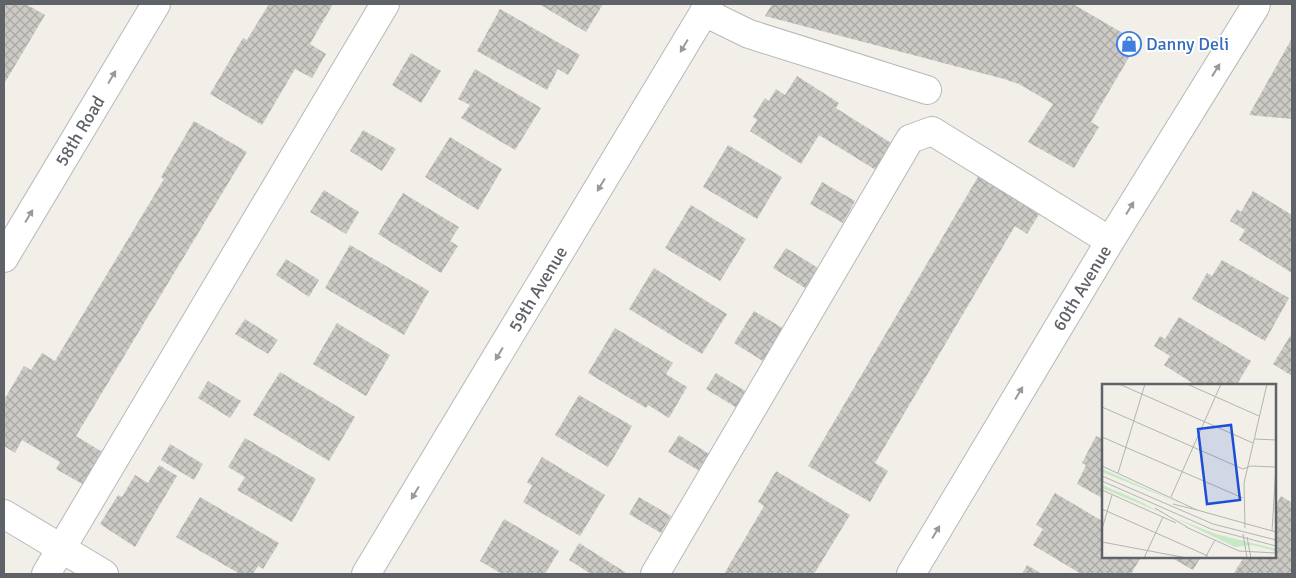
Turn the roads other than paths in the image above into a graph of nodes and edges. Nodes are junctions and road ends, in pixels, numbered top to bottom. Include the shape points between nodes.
1 (156, 4) edge
2 (385, 4) edge
3 (1256, 4) edge
4 (707, 8) edge
5 (927, 90) dead end
6 (1110, 241) junction
7 (4, 258) edge
8 (4, 514) edge
9 (61, 549) junction
10 (46, 574) edge
11 (104, 574) edge
12 (366, 574) edge
13 (655, 574) edge
14 (911, 574) edge

7 -> 1 street, 58th Road
2 - 9 street
6 -> 3 street, 60th Avenue
4 - 5 street via 748,34
4 -> 12 street, 59th Avenue
6 - 13 street via 932,132 910,139
14 -> 6 street, 60th Avenue
8 - 9 street
9 - 10 street
9 - 11 street

